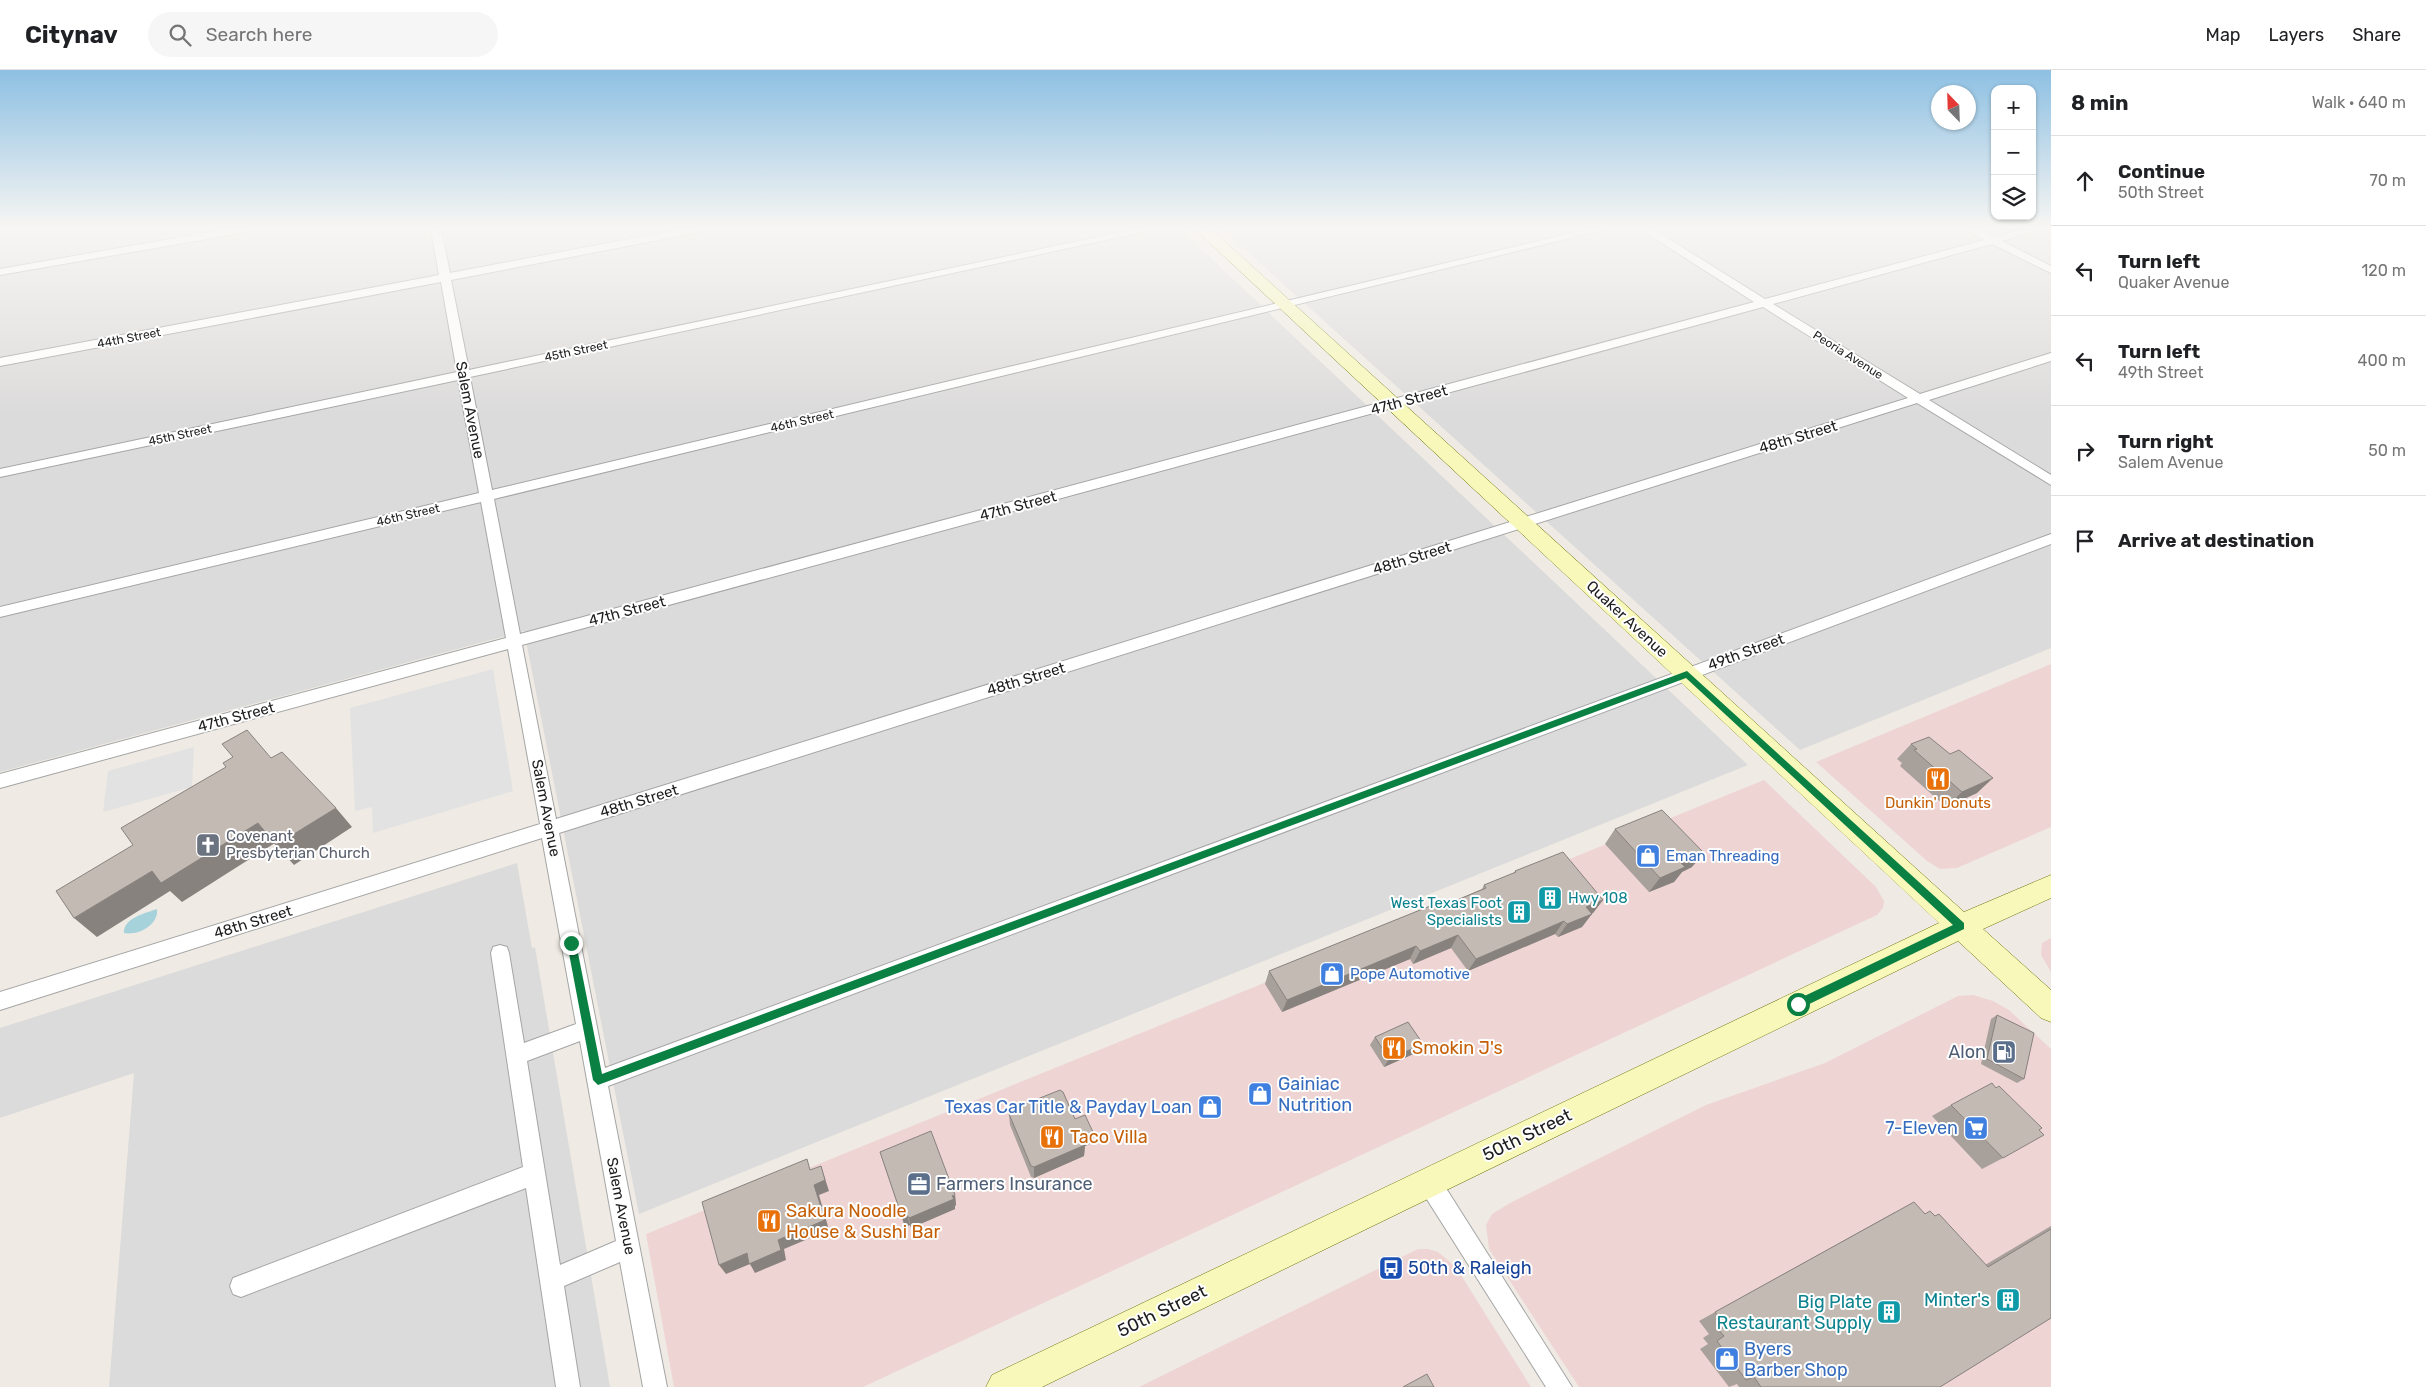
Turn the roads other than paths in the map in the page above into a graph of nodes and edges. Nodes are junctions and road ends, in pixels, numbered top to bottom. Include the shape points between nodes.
1 (379, 290) edge
2 (447, 290) edge
3 (862, 290) edge
4 (1269, 290) edge
5 (1346, 290) edge
6 (1744, 290) edge
7 (1811, 290) edge
8 (1764, 303) junction
9 (1285, 305) junction
10 (2051, 357) edge
11 (0, 362) edge
12 (463, 375) junction
13 (1918, 399) junction
14 (1392, 404) junction
15 (0, 473) edge
16 (2051, 481) edge
17 (486, 496) junction
18 (1522, 523) junction
19 (2051, 539) edge
20 (0, 612) edge
21 (514, 642) junction
22 (1687, 674) junction
23 (0, 781) edge
24 (550, 829) junction
25 (2051, 886) edge
26 (1961, 926) junction
27 (500, 953) dead end
28 (0, 1001) edge
29 (2051, 1009) edge
30 (588, 1029) junction
31 (516, 1055) junction
32 (598, 1080) junction
33 (534, 1174) junction
34 (1429, 1182) junction
35 (629, 1247) junction
36 (551, 1280) junction
37 (241, 1286) dead end
38 (568, 1387) edge
39 (654, 1387) edge
40 (1004, 1387) edge
41 (1560, 1387) edge

1 - 11 street, 44th Street
2 - 12 street, Salem Avenue
3 - 12 street, 45th Street
4 - 9 main road, Quaker Avenue
5 - 9 street, 46th Street
6 - 8 street, Peoria Avenue
7 - 8 street, 47th Street
8 - 13 street, Peoria Avenue
8 - 14 street, 47th Street
9 - 14 main road, Quaker Avenue
9 - 17 street, 46th Street
10 - 13 street, 48th Street
12 - 15 street, 45th Street
12 - 17 street, Salem Avenue
13 - 16 street, Peoria Avenue
13 - 18 street, 48th Street
14 - 18 main road, Quaker Avenue
14 - 21 street, 47th Street
17 - 20 street, 46th Street
17 - 21 street, Salem Avenue
18 - 22 main road, Quaker Avenue
18 - 24 street, 48th Street
19 - 22 street, 49th Street
21 - 23 street, 47th Street
21 - 24 street, Salem Avenue
22 - 26 main road, Quaker Avenue
22 - 32 street, 49th Street
24 - 28 street, 48th Street
24 - 30 street, Salem Avenue
25 - 26 main road, 50th Street
26 - 29 main road, Quaker Avenue
26 - 34 main road, 50th Street
27 - 31 street
30 - 31 street
30 - 32 street, Salem Avenue
31 - 33 street
32 - 35 street, Salem Avenue
33 - 36 street
33 - 37 street
34 - 40 main road, 50th Street
34 - 41 street
35 - 36 street
35 - 39 street, Salem Avenue
36 - 38 street

